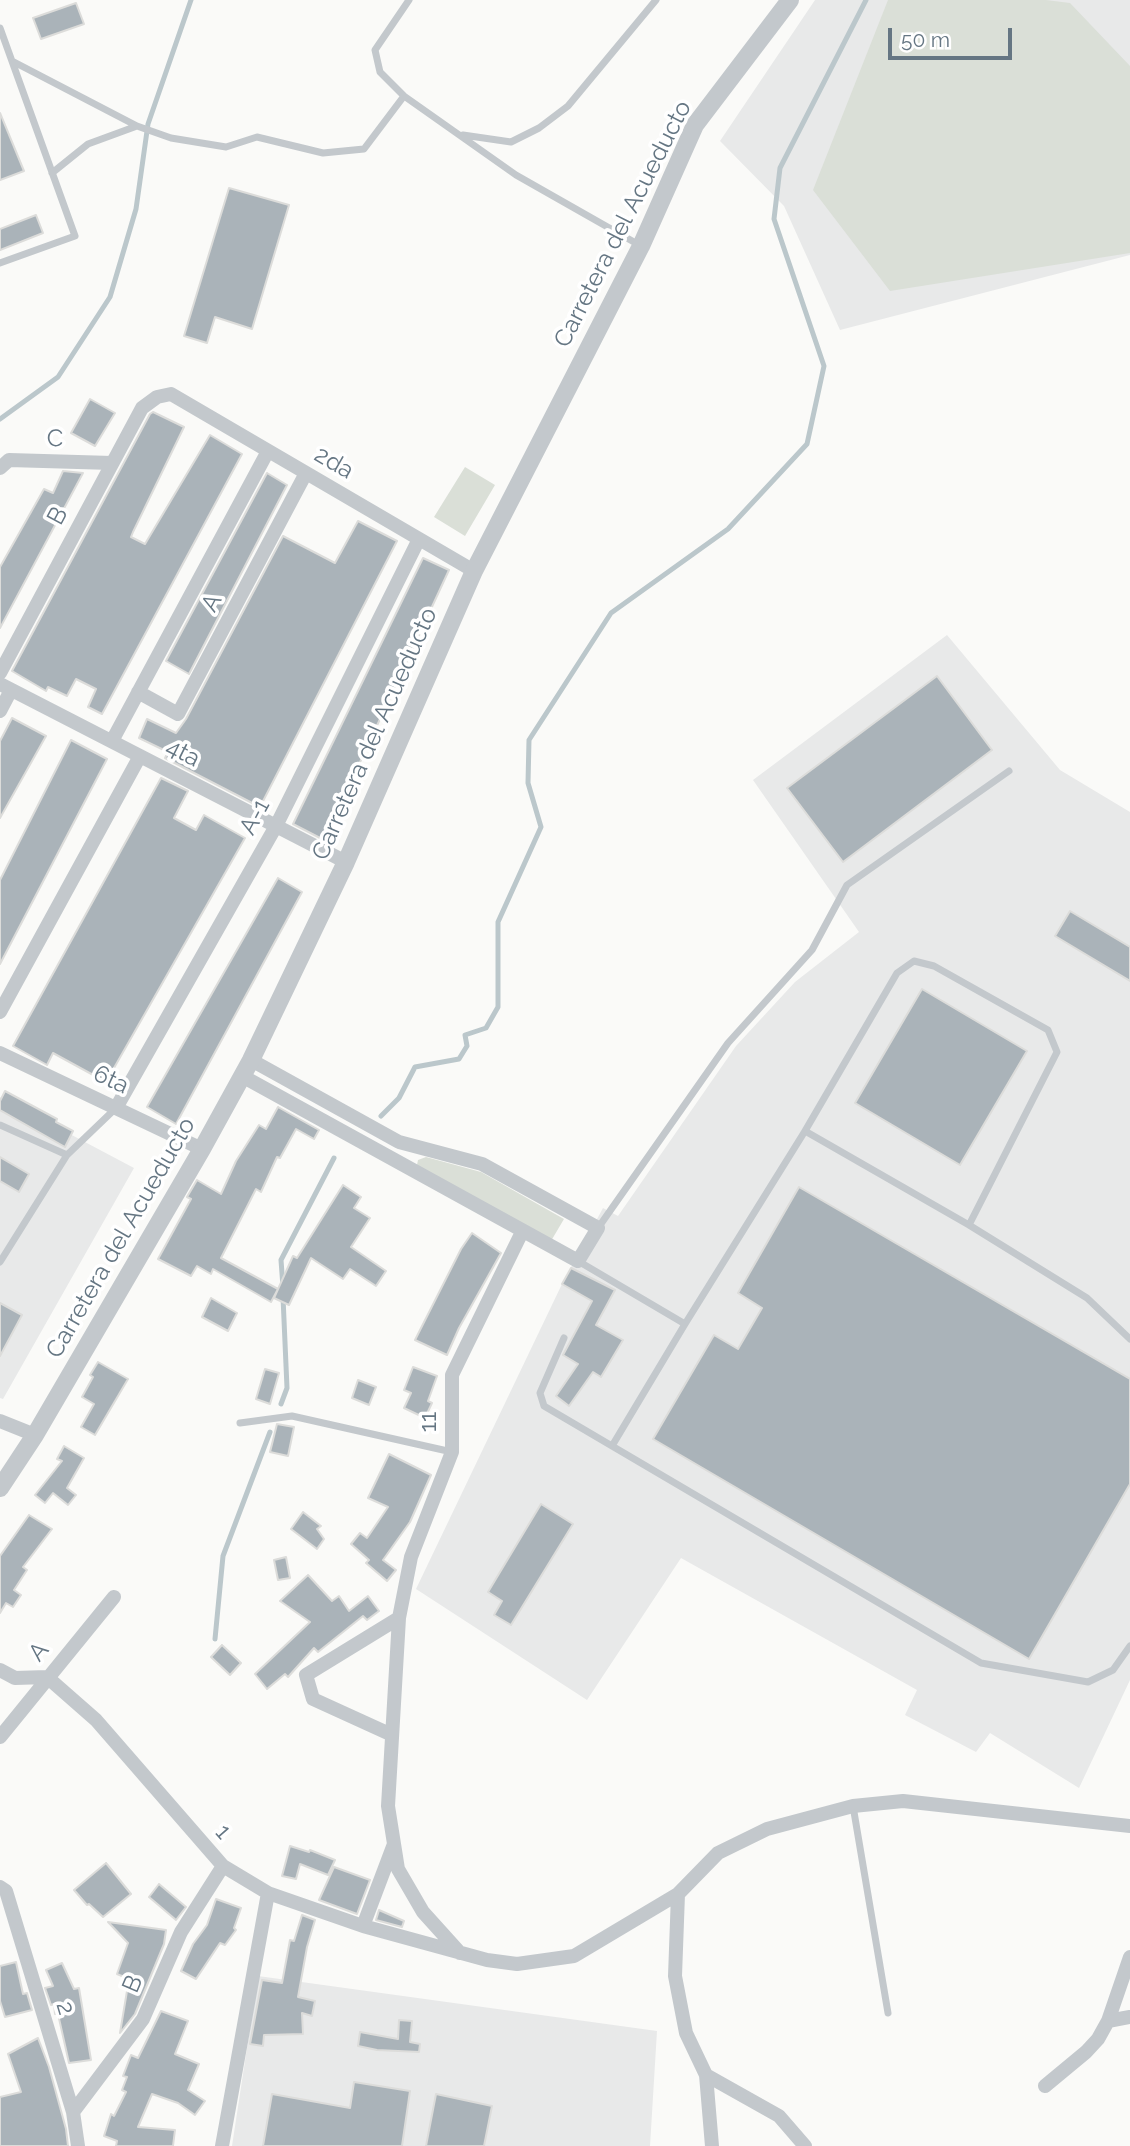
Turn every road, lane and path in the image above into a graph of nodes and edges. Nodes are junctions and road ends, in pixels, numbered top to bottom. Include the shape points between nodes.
1 (409, 0) edge
2 (656, 0) edge
3 (790, 0) edge
4 (0, 28) edge
5 (12, 61) junction
6 (404, 96) junction
7 (137, 126) junction
8 (458, 134) junction
9 (52, 173) junction
10 (641, 246) junction
11 (0, 263) edge
12 (170, 394) joint
13 (268, 451) junction
14 (112, 463) junction
15 (0, 468) edge
16 (306, 473) junction
17 (419, 539) junction
18 (474, 571) junction
19 (0, 673) edge
20 (6, 687) edge
21 (138, 692) junction
22 (0, 711) edge
23 (112, 741) junction
24 (140, 756) junction
25 (1009, 771) dead end
26 (276, 826) junction
27 (346, 862) junction
28 (0, 1013) edge
29 (0, 1053) edge
30 (246, 1068) junction
31 (116, 1108) junction
32 (0, 1125) edge
33 (805, 1131) junction
34 (202, 1149) junction
35 (67, 1155) junction
36 (969, 1225) junction
37 (598, 1228) junction
38 (522, 1232) junction
39 (578, 1261) junction
40 (0, 1262) edge
41 (684, 1324) junction
42 (564, 1338) dead end
43 (1130, 1339) edge
44 (0, 1421) edge
45 (240, 1423) dead end
46 (35, 1434) junction
47 (612, 1446) junction
48 (452, 1452) junction
49 (0, 1488) edge
50 (114, 1597) dead end
51 (399, 1618) junction
52 (1130, 1646) edge
53 (0, 1670) edge
54 (47, 1677) junction
55 (392, 1735) junction
56 (0, 1737) edge
57 (853, 1806) junction
58 (1130, 1826) edge
59 (394, 1843) junction
60 (223, 1867) junction
61 (0, 1886) edge
62 (268, 1893) junction
63 (678, 1894) junction
64 (363, 1926) junction
65 (462, 1955) junction
66 (1130, 1957) edge
67 (888, 2013) dead end
68 (1130, 2017) edge
69 (1108, 2021) junction
70 (706, 2075) junction
71 (1045, 2085) dead end
72 (73, 2112) junction
73 (78, 2146) edge
74 (222, 2146) edge
75 (712, 2146) edge
76 (805, 2146) edge

1 - 6 lane via 375,50 380,72
2 - 8 lane via 568,106 539,128 511,142
3 - 10 street, Carretera del Acueducto via 695,125
4 - 5 lane
5 - 7 lane
5 - 9 lane
6 - 7 lane via 364,149 323,153 257,137 226,147 171,138
6 - 8 lane
7 - 9 lane via 88,144
8 - 10 lane via 516,175
9 - 11 lane via 75,236
10 - 18 street, Carretera del Acueducto
12 - 13 street, 2da
12 - 14 street, B via 142,408
13 - 16 street, 2da
13 - 21 street, A
14 - 15 street, C via 9,460
14 - 19 street, B
16 - 17 street, 2da
16 - 21 street, A via 178,714
17 - 18 street, 2da
17 - 26 street, A-1
18 - 27 street, Carretera del Acueducto
20 - 22 street
20 - 23 street, 4ta
21 - 23 street, A
23 - 24 street, 4ta
24 - 26 street, 4ta
24 - 28 street
25 - 37 lane via 848,885 812,950 728,1044
26 - 27 street, 4ta
26 - 31 street, A-1
27 - 30 street, Carretera del Acueducto
29 - 31 street, 6ta
30 - 34 street, Carretera del Acueducto
30 - 37 street via 399,1142 482,1164
30 - 38 street
31 - 34 street, 6ta
31 - 35 lane
32 - 35 lane
33 - 36 lane
33 - 36 lane via 897,973 914,961 934,966 1048,1030 1057,1052
33 - 41 lane
34 - 46 street, Carretera del Acueducto
35 - 40 lane
36 - 43 lane via 1087,1298
37 - 39 street
38 - 39 street
38 - 48 street, 11 via 452,1375
39 - 41 lane
41 - 47 lane
42 - 47 lane via 540,1393 544,1406
44 - 46 street
45 - 48 lane via 292,1416
46 - 49 street, Carretera del Acueducto
47 - 52 lane via 981,1663 1088,1682 1113,1670
48 - 51 street, 11 via 411,1557
50 - 54 street, A
51 - 55 street, 11
51 - 55 street via 306,1675 313,1699
53 - 54 street via 15,1678
54 - 56 street, A
54 - 60 street, 1 via 96,1720
55 - 59 street, 11 via 388,1806
57 - 58 street, 1 via 903,1801
57 - 63 street, 1 via 766,1829 719,1853
57 - 67 lane
59 - 64 street, 11
59 - 65 street, 11 via 398,1869 423,1912
60 - 62 street, 1
60 - 72 street, B via 181,1932 143,2019
61 - 72 street, 2 via 6,1891
62 - 64 street, 1
62 - 74 street
63 - 65 street, 1 via 574,1956 517,1964
63 - 70 street via 675,1976 686,2033
64 - 65 street, 1
66 - 69 street
68 - 69 street
69 - 71 street via 1086,2052
70 - 75 street
70 - 76 street via 779,2116
72 - 73 street, 2

